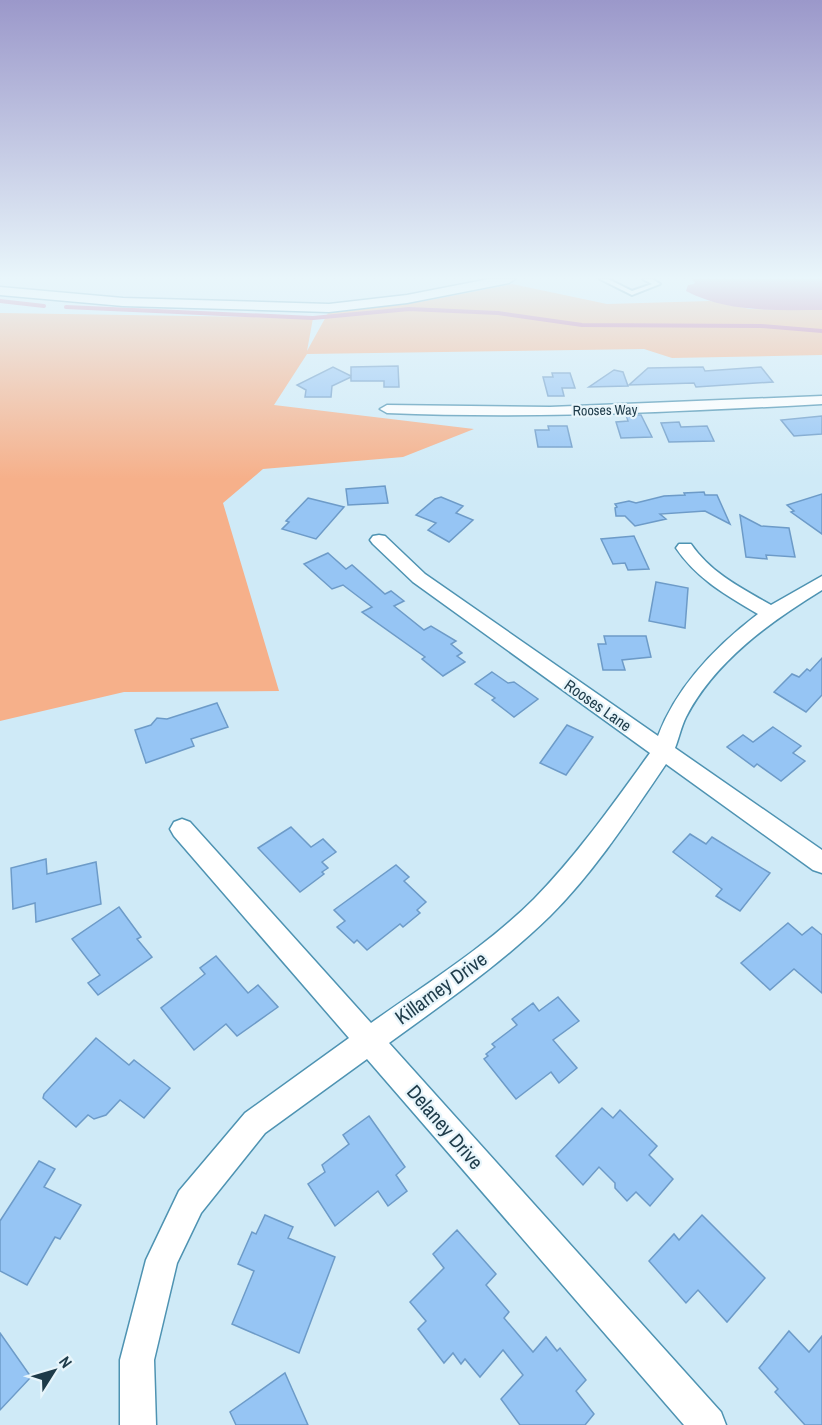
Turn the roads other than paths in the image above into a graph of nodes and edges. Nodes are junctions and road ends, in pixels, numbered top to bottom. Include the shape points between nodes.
1 (822, 400) edge
2 (387, 409) dead end
3 (379, 540) dead end
4 (685, 549) dead end
5 (822, 582) edge
6 (771, 613) junction
7 (663, 751) junction
8 (182, 829) dead end
9 (822, 863) edge
10 (369, 1041) junction
11 (138, 1425) edge
12 (708, 1425) edge

1 - 2 street, Rooses Way via 689,408 465,413
3 - 7 street, Rooses Lane via 419,578
4 - 6 street via 714,578
5 - 6 street, Killarney Drive
6 - 7 street, Killarney Drive via 739,638 698,682 676,716
7 - 9 street, Rooses Lane
7 - 10 street, Killarney Drive via 594,849 541,908 480,961
8 - 10 street, Delaney Drive
10 - 11 street, Killarney Drive via 255,1123 190,1202 162,1260 137,1360
10 - 12 street, Delaney Drive

